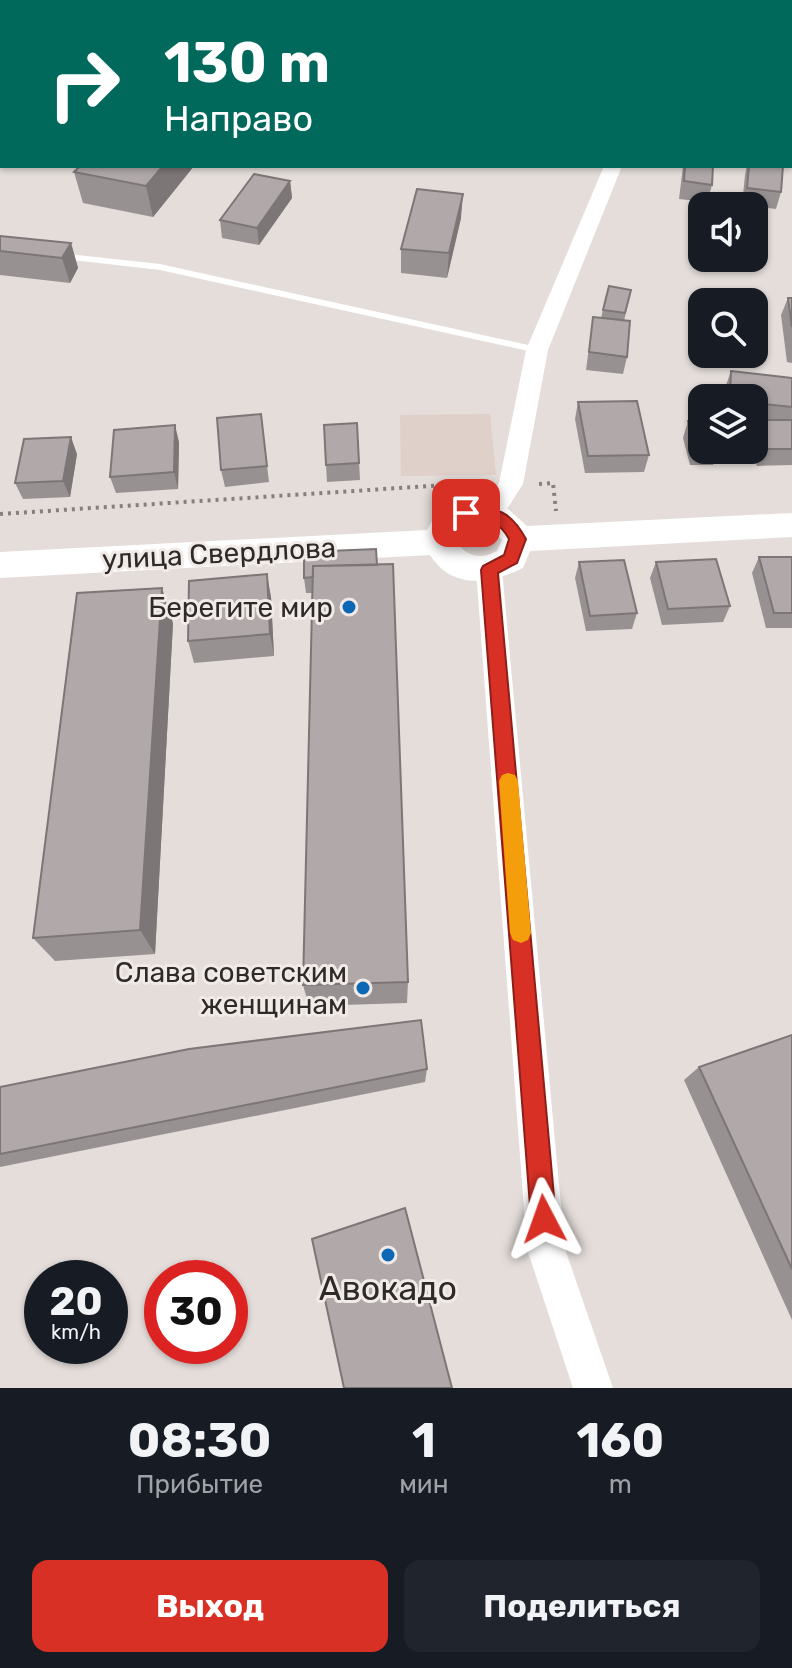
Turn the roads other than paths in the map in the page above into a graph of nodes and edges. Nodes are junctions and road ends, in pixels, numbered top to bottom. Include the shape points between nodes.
1 (612, 168) edge
2 (44, 254) edge
3 (537, 350) junction
4 (491, 514) junction
5 (792, 525) edge
6 (518, 539) junction
7 (439, 542) junction
8 (0, 565) edge
9 (489, 570) junction
10 (593, 1388) edge

1 - 3 street
2 - 3 lane via 160,267
3 - 4 street via 511,484
4 - 6 street via 509,524
4 - 7 street via 466,513 446,524
5 - 6 street
6 - 9 street via 511,559
7 - 8 street, улица Свердлова
7 - 9 street via 457,564
9 - 10 street via 546,1249

